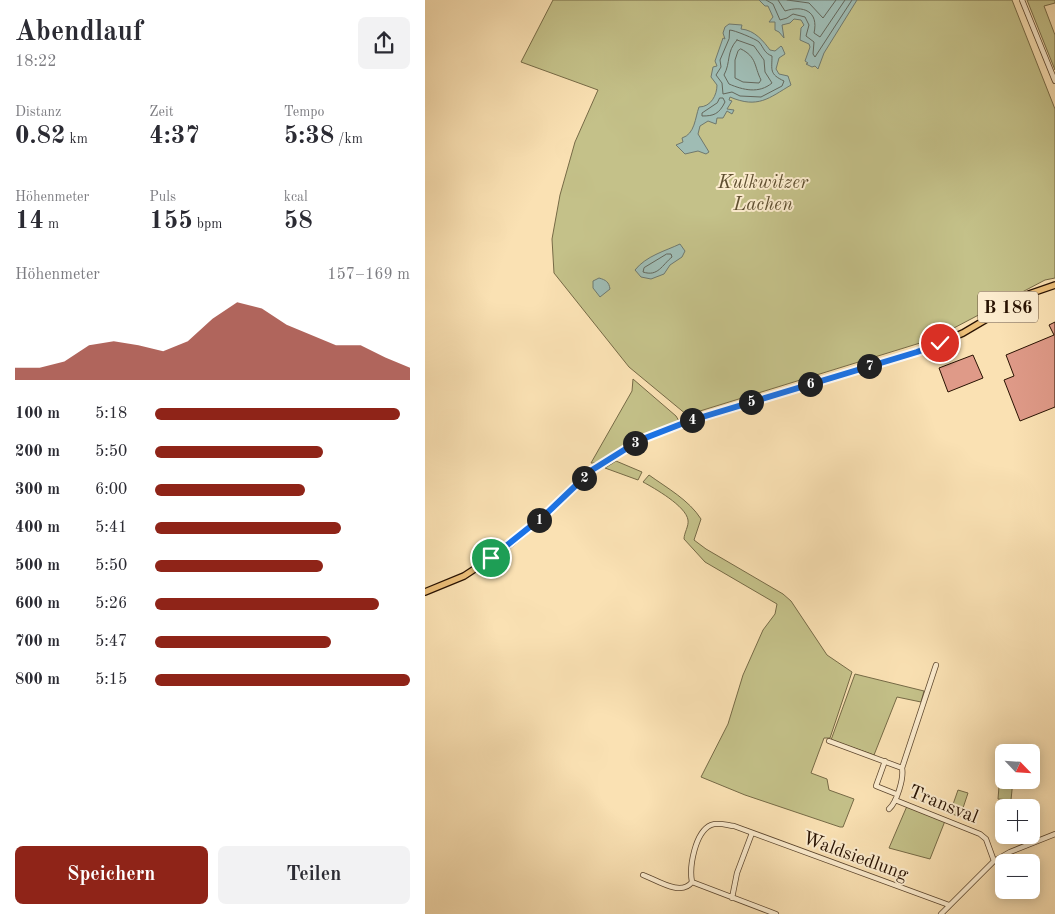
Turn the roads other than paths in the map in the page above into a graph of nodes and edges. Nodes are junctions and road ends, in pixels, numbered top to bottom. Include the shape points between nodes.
1 (1022, 0) edge
2 (1055, 81) edge
3 (1055, 285) edge
4 (425, 592) edge
5 (937, 665) dead end
6 (829, 741) dead end
7 (885, 761) junction
8 (901, 768) junction
9 (896, 797) junction
10 (889, 809) dead end
11 (752, 833) junction
12 (1055, 834) edge
13 (1007, 854) edge
14 (995, 861) joint
15 (643, 874) dead end
16 (692, 882) junction
17 (731, 898) junction
18 (949, 904) junction
19 (776, 914) edge
20 (941, 914) edge

1 - 2 street
3 - 4 main road, B 186 via 1029,294 963,333 924,350 689,421 640,440 592,470 546,514 491,558 464,576
5 - 8 street, Transval
6 - 7 street, Transval
7 - 8 street, Transval
7 - 9 street, Transval via 876,786
8 - 9 street, Transval via 903,775
9 - 10 street, Transval
9 - 14 street, Transval via 980,834 986,839
11 - 16 street, Waldsiedlung via 718,823 704,830 691,862
11 - 17 street
11 - 18 street, Waldsiedlung
12 - 13 street
14 - 18 street
15 - 16 street via 679,890 686,889
16 - 17 street
17 - 19 street
18 - 20 street

